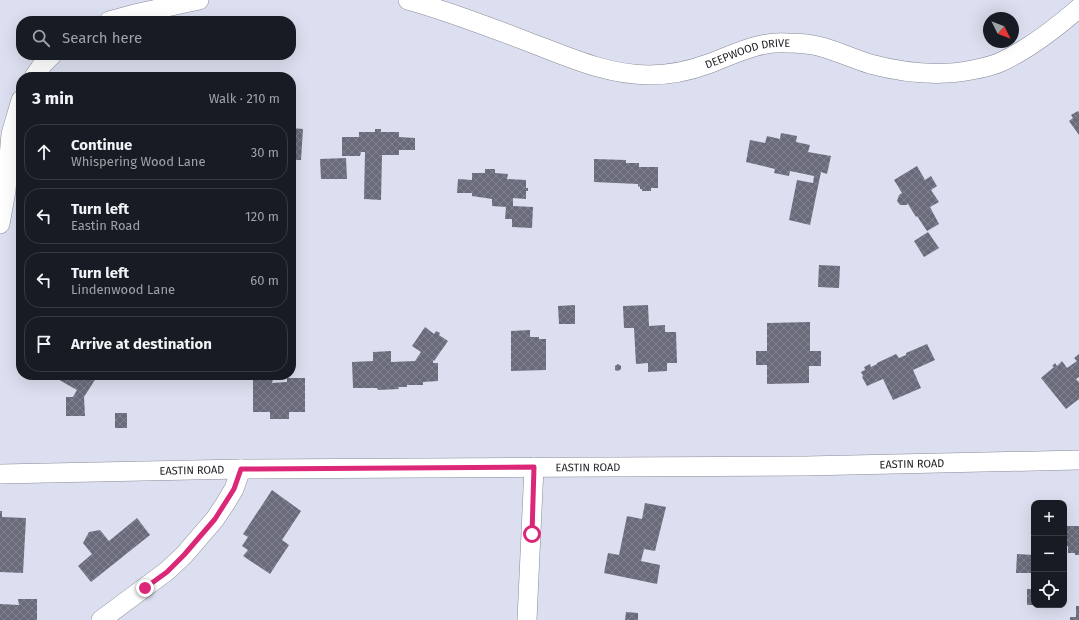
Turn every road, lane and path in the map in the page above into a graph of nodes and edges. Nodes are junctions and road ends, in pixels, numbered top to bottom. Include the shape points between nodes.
1 (199, 0) edge
2 (408, 0) edge
3 (1079, 8) edge
4 (128, 16) edge
5 (47, 60) edge
6 (37, 72) edge
7 (16, 117) edge
8 (0, 224) edge
9 (1079, 460) edge
10 (534, 467) junction
11 (241, 469) junction
12 (0, 474) edge
13 (101, 620) edge
14 (527, 620) edge

1 - 4 street
2 - 3 street, DEEPWOOD DRIVE via 485,25 600,69 650,75 671,74 743,49 784,42 823,47 868,63 913,73 956,73 1003,61 1060,24
5 - 6 street
7 - 8 street via 11,134
9 - 10 street, EASTIN ROAD via 799,466
10 - 11 street, EASTIN ROAD
10 - 14 street
11 - 12 street, EASTIN ROAD
11 - 13 street via 225,504 184,555 167,572

